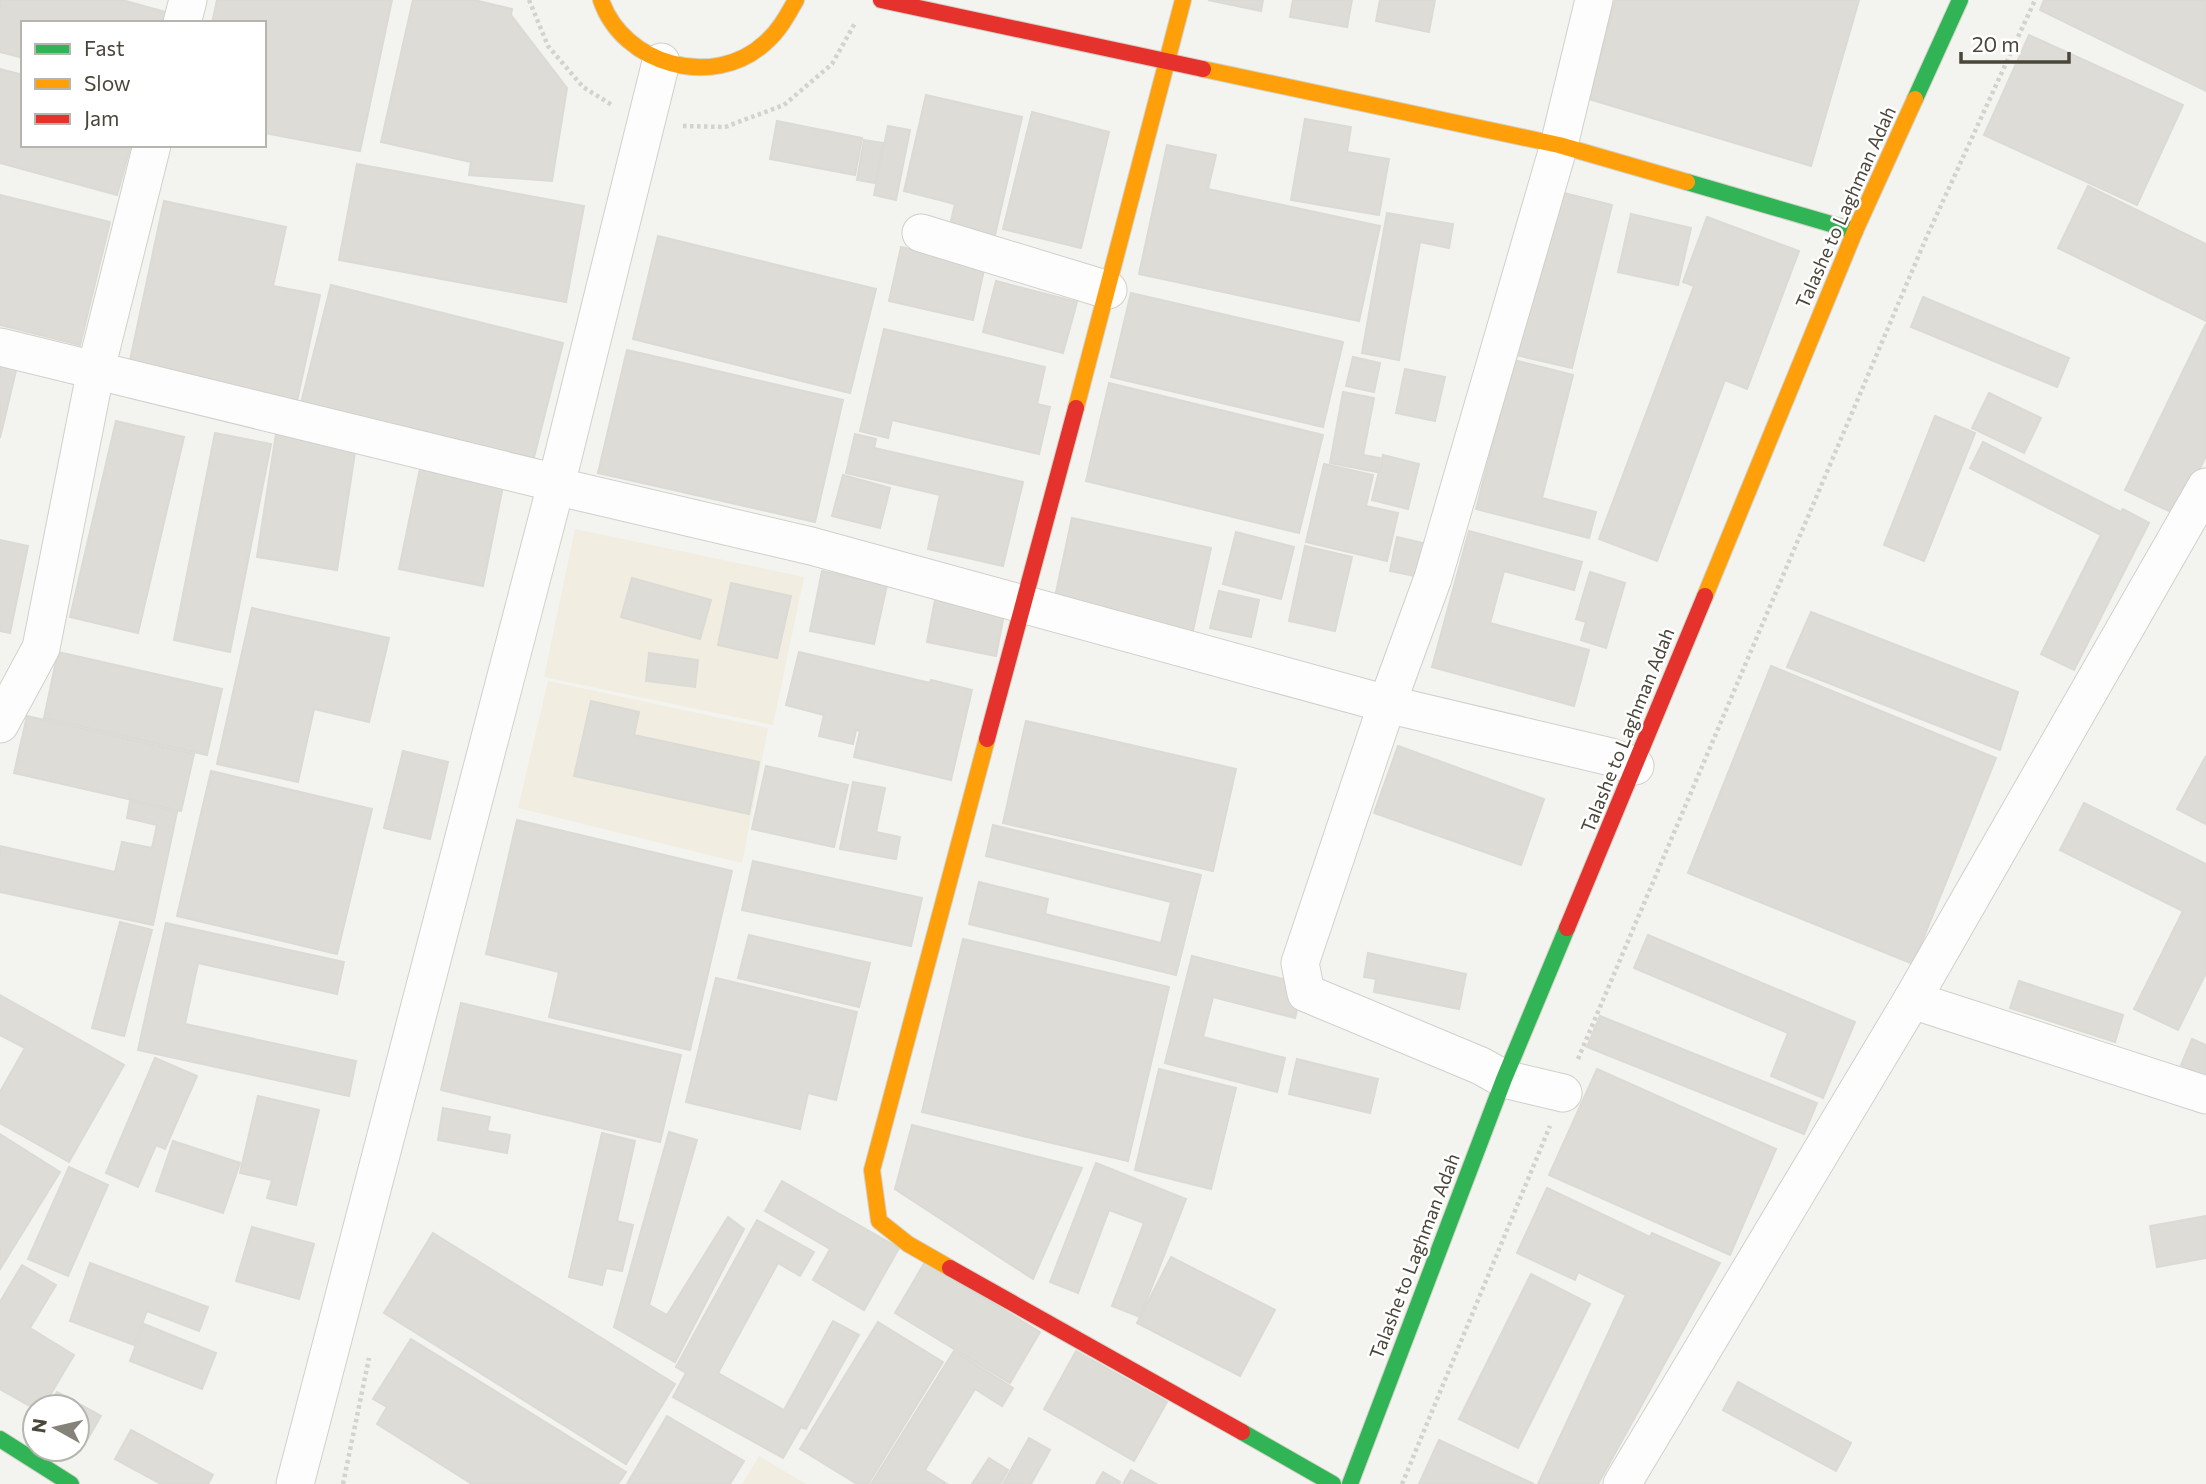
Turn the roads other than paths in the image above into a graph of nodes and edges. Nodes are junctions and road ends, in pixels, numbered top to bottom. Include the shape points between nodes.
1 (188, 0) edge
2 (601, 0) edge
3 (796, 0) edge
4 (881, 0) edge
5 (1183, 0) edge
6 (1594, 0) edge
7 (1960, 0) edge
8 (183, 21) edge
9 (1169, 61) junction
10 (661, 62) junction
11 (1559, 145) junction
12 (152, 147) edge
13 (1855, 232) junction
14 (921, 233) dead end
15 (1108, 290) junction
16 (0, 347) edge
17 (96, 369) junction
18 (556, 485) junction
19 (2206, 487) edge
20 (1023, 603) junction
21 (1387, 704) junction
22 (0, 724) edge
23 (1635, 766) junction
24 (1912, 1000) junction
25 (1504, 1079) junction
26 (1563, 1093) road end
27 (2206, 1095) edge
28 (0, 1439) edge
29 (71, 1484) edge
30 (295, 1484) edge
31 (1332, 1484) edge
32 (1350, 1484) edge
33 (1622, 1484) edge

1 - 8 street
2 - 10 main road via 627,41
3 - 10 main road via 790,16 766,45 734,63 698,69
4 - 9 main road
5 - 9 main road
6 - 11 street
7 - 13 main road, Talashe to Laghman Adah
9 - 11 main road
9 - 15 main road
10 - 18 street
11 - 13 main road
11 - 21 street via 1433,578
12 - 17 street
13 - 23 main road, Talashe to Laghman Adah
14 - 15 street
15 - 20 main road
16 - 17 street
17 - 18 street
17 - 22 street via 41,648
18 - 20 street
18 - 30 street
19 - 24 street
20 - 21 street
20 - 31 main road via 872,1170 879,1221 908,1244
21 - 23 street
21 - 25 street via 1300,963 1306,993
23 - 25 main road, Talashe to Laghman Adah
24 - 27 street
24 - 33 street
25 - 26 street
25 - 32 main road, Talashe to Laghman Adah
28 - 29 main road

